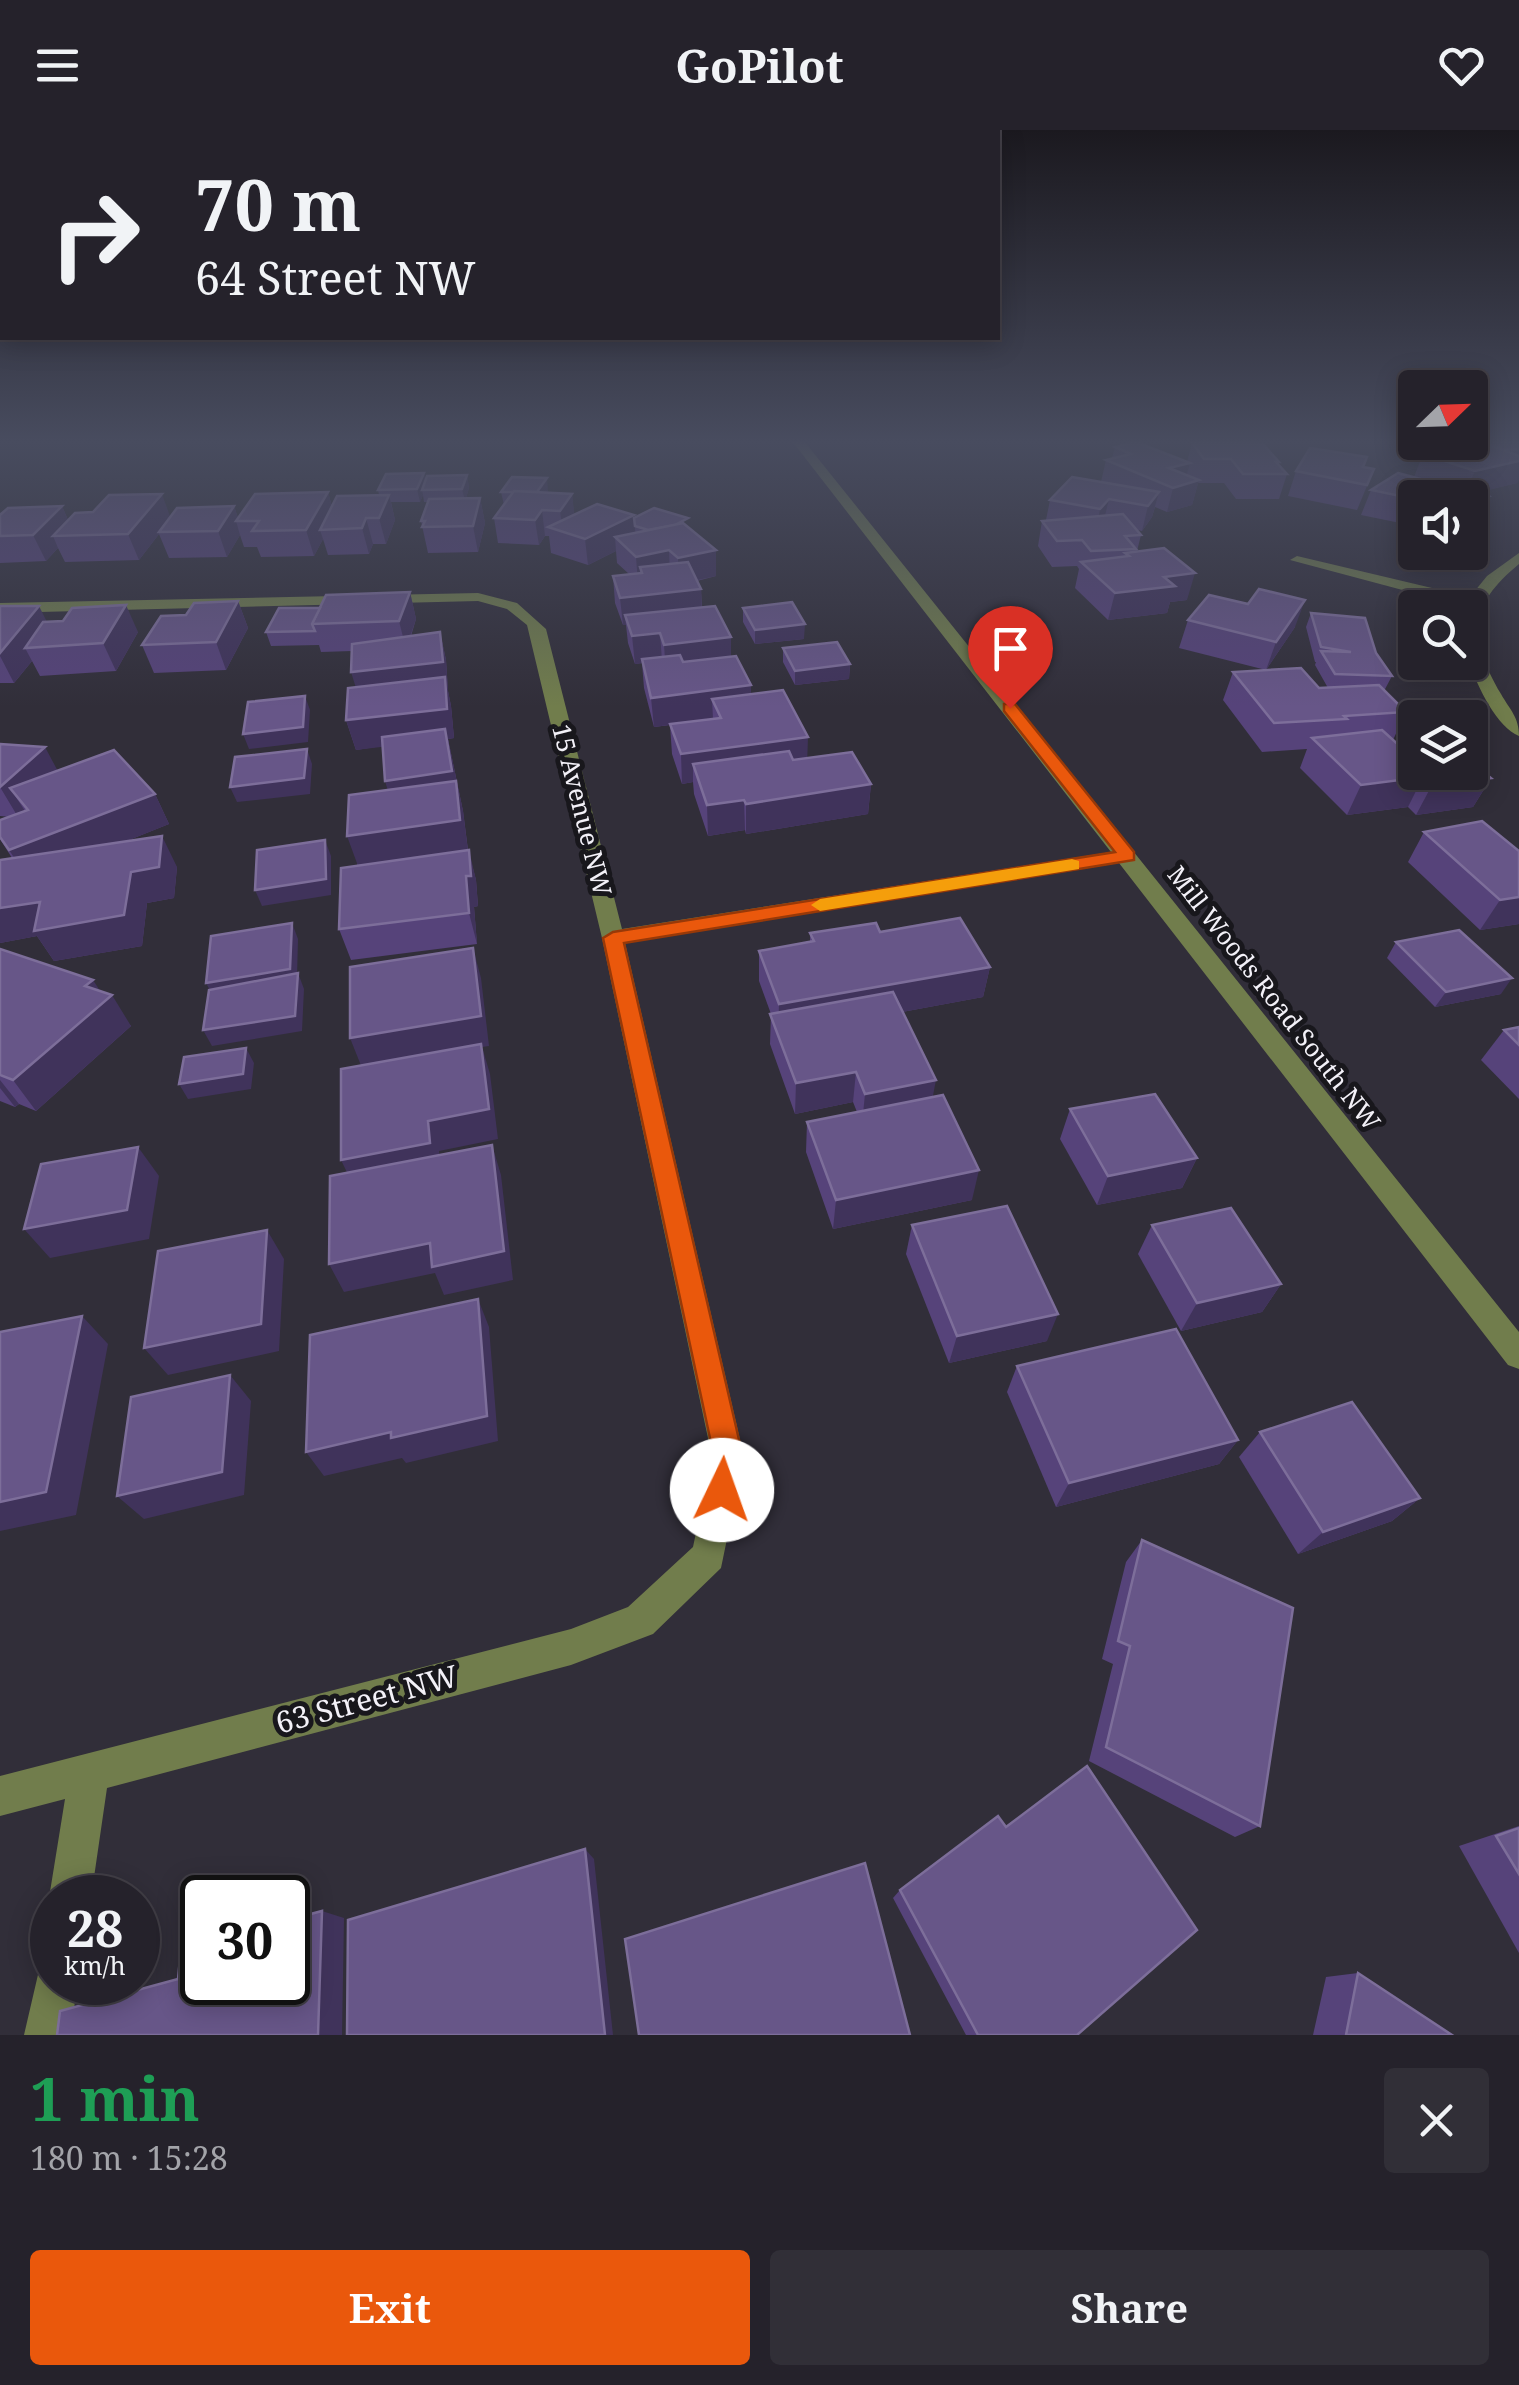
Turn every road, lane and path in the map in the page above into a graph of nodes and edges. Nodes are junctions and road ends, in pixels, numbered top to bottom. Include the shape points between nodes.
1 (869, 530) edge
2 (1519, 557) edge
3 (1297, 560) dead end
4 (1423, 590) edge
5 (1483, 590) edge
6 (0, 608) edge
7 (1486, 680) edge
8 (1519, 731) edge
9 (1127, 856) junction
10 (613, 938) junction
11 (1519, 1355) edge
12 (709, 1556) joint
13 (89, 1773) junction
14 (0, 1796) edge
15 (73, 1875) edge
16 (52, 2005) edge
17 (47, 2035) edge

1 - 9 street, Mill Woods Road South NW
2 - 5 street
3 - 4 street
6 - 10 street, 15 Avenue NW via 478,597 530,616
7 - 8 street
9 - 10 street
9 - 11 street, Mill Woods Road South NW
10 - 12 street, 15 Avenue NW via 728,1457
12 - 13 street, 63 Street NW via 640,1621 571,1647
13 - 14 street, 63 Street NW
13 - 15 street
16 - 17 street

